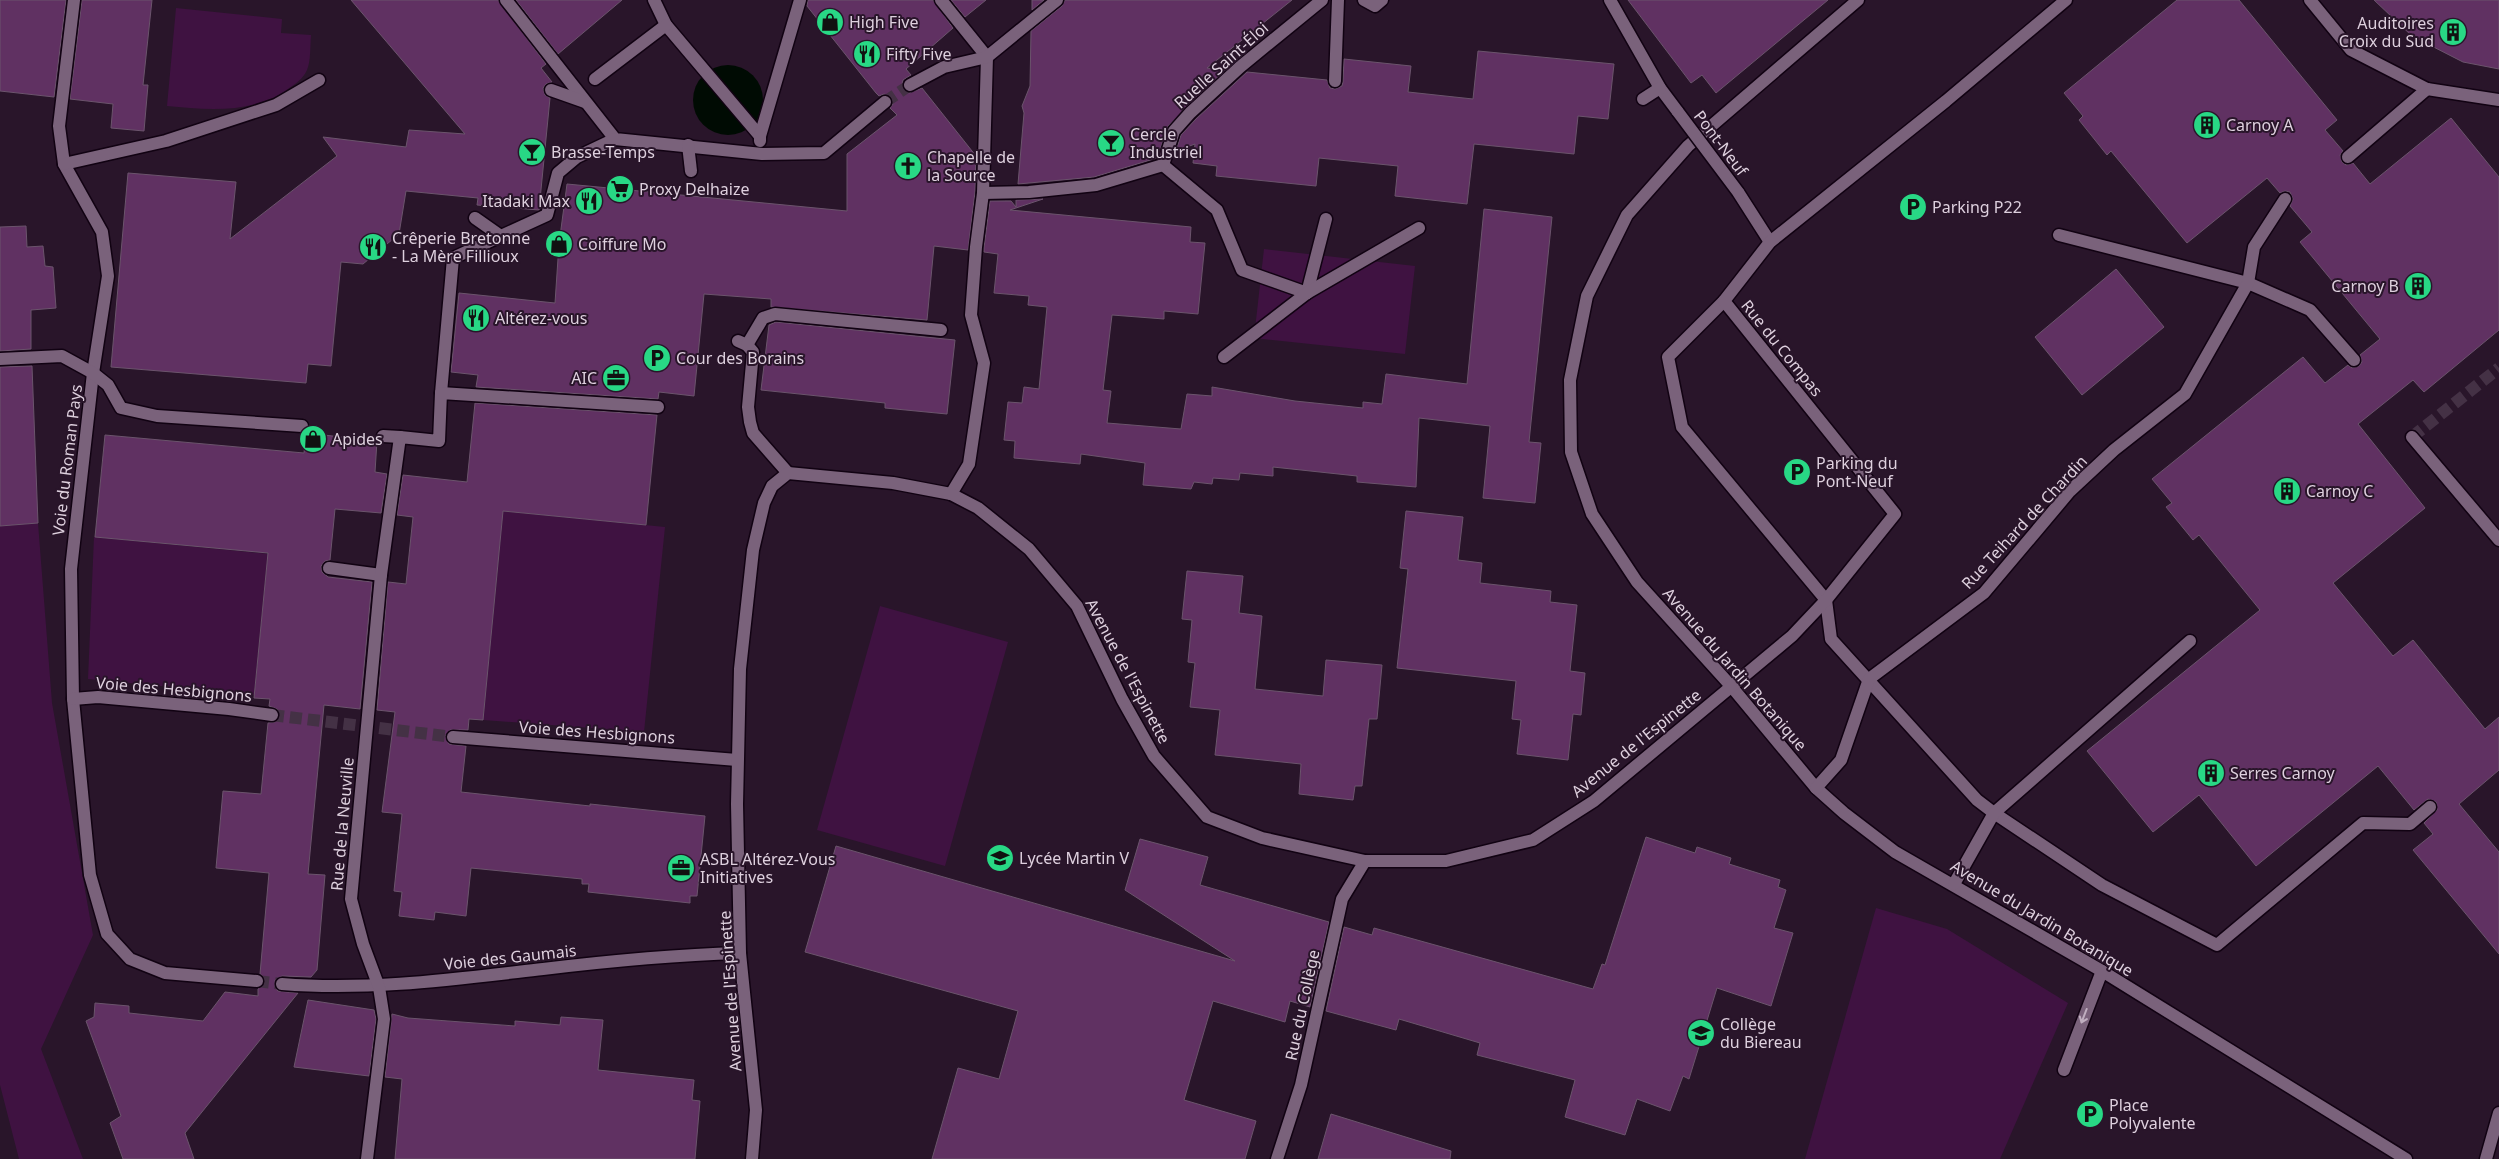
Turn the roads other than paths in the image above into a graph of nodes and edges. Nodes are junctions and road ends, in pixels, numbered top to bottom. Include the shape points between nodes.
1 (74, 0) edge
2 (506, 0) edge
3 (654, 0) edge
4 (800, 0) edge
5 (941, 0) edge
6 (1057, 0) edge
7 (1322, 0) edge
8 (1338, 0) edge
9 (1364, 0) edge
10 (1382, 0) edge
11 (1610, 0) edge
12 (1858, 0) edge
13 (2066, 0) edge
14 (2310, 0) edge
15 (666, 25) junction
16 (987, 57) junction
17 (595, 78) dead end
18 (319, 80) dead end
19 (1335, 81) dead end
20 (910, 85) tunnel mouth
21 (1660, 88) junction
22 (2427, 89) junction
23 (550, 90) dead end
24 (1643, 99) dead end
25 (2499, 100) edge
26 (585, 102) junction
27 (884, 102) tunnel mouth
28 (760, 136) junction
29 (615, 139) junction
30 (688, 146) junction
31 (762, 154) junction
32 (2348, 157) dead end
33 (64, 164) junction
34 (1163, 165) junction
35 (691, 171) dead end
36 (983, 193) junction
37 (2285, 199) dead end
38 (475, 218) dead end
39 (1326, 219) dead end
40 (1418, 228) dead end
41 (2059, 235) dead end
42 (502, 237) junction
43 (1770, 242) junction
44 (2248, 283) junction
45 (1308, 293) junction
46 (1724, 301) junction
47 (941, 330) dead end
48 (1224, 357) dead end
49 (0, 359) edge
50 (2354, 360) dead end
51 (93, 373) junction
52 (441, 393) junction
53 (658, 407) dead end
54 (302, 426) dead end
55 (383, 436) dead end
56 (400, 437) junction
57 (2412, 437) dead end
58 (788, 473) junction
59 (951, 494) junction
60 (2499, 540) edge
61 (329, 568) dead end
62 (381, 575) junction
63 (1826, 600) junction
64 (2190, 641) dead end
65 (1869, 679) junction
66 (1731, 686) junction
67 (73, 699) junction
68 (272, 715) tunnel mouth
69 (453, 737) tunnel mouth
70 (737, 760) junction
71 (1816, 788) junction
72 (2430, 807) dead end
73 (1994, 813) junction
74 (1365, 861) junction
75 (1954, 884) junction
76 (740, 953) junction
77 (2102, 971) junction
78 (257, 981) tunnel mouth
79 (282, 984) tunnel mouth
80 (378, 987) junction
81 (2064, 1070) dead end
82 (2499, 1114) edge
83 (367, 1159) edge
84 (752, 1159) edge
85 (1277, 1159) edge
86 (2406, 1159) edge
87 (2486, 1159) edge

1 - 33 street, Voie du Roman Pays via 59,126
2 - 26 street
3 - 15 street
4 - 28 street
5 - 16 street
6 - 16 street
7 - 34 street, Ruelle Saint-Éloi via 1190,113 1174,130
8 - 19 street
9 - 10 street via 1375,6
11 - 21 street, Pont-Neuf
12 - 66 street, Avenue du Jardin Botanique via 1688,146 1627,214 1587,296 1570,380 1570,452 1592,514 1637,582
13 - 43 street, Rue du Compas
14 - 22 street via 2351,50
15 - 17 street
15 - 28 street
16 - 20 street via 944,67
16 - 36 street
18 - 33 street via 276,106 166,141
21 - 24 street
21 - 43 street, Pont-Neuf, bridge via 1738,192
22 - 25 street
22 - 32 street
23 - 26 street
26 - 29 street
27 - 31 street via 824,153
28 - 31 street
29 - 30 street
29 - 42 street via 577,157 558,174 547,215
30 - 31 street
30 - 35 street
33 - 51 street, Voie du Roman Pays via 102,232 108,276
34 - 36 street via 1096,186
34 - 45 street via 1217,210 1242,270
36 - 59 street via 971,315 984,363 969,464
37 - 44 street via 2254,246
38 - 42 street
39 - 45 street
40 - 45 street
41 - 44 street
42 - 52 street via 453,258
43 - 46 street, Rue du Compas
44 - 50 street via 2310,310
44 - 65 street, Rue Teihard de Chardin via 2185,394 2114,450 2070,491 1984,593
45 - 48 street
46 - 63 street via 1668,357 1682,427
46 - 63 street, Rue du Compas via 1895,514
47 - 58 street via 775,314 763,318 742,343 753,352 748,407 754,434
49 - 51 street via 62,356
51 - 54 street via 108,385 121,408 157,416
51 - 67 street, Voie du Roman Pays via 71,570
52 - 53 street
52 - 56 street via 439,442
55 - 56 street
56 - 62 street, Rue de la Neuville
57 - 60 street
58 - 59 street, Avenue de l'Espinette via 893,483
58 - 70 street, Avenue de l'Espinette via 772,486 764,503 753,550 740,669
59 - 74 street, Avenue de l'Espinette via 978,508 1029,549 1077,606 1154,756 1207,817 1262,838
61 - 62 street
62 - 80 street, Rue de la Neuville via 351,899
63 - 65 street via 1831,639
63 - 66 street, Rue du Compas via 1792,636
64 - 73 street
65 - 71 street via 1841,760
65 - 73 street via 1977,800
66 - 71 street, Avenue du Jardin Botanique
66 - 74 street, Avenue de l'Espinette via 1594,801 1533,840 1446,861
67 - 68 street, Voie des Hesbignons via 107,698
67 - 78 street, Voie du Roman Pays via 90,875 107,934 130,959 165,973
69 - 70 street, Voie des Hesbignons
70 - 76 street, Avenue de l'Espinette
71 - 75 street, Avenue du Jardin Botanique via 1895,852
72 - 73 street via 2410,824 2363,823 2217,945 2102,885
73 - 75 street
74 - 85 street, Rue du Collège via 1342,899 1301,1085
75 - 77 street, Avenue du Jardin Botanique
76 - 80 street, Voie des Gaumais via 597,963
76 - 84 street, Avenue de l'Espinette via 756,1110
77 -> 81 street
77 - 86 street, Avenue du Jardin Botanique
79 - 80 street, Voie des Gaumais
80 - 83 street, Rue de la Neuville via 384,1019
82 - 87 street

